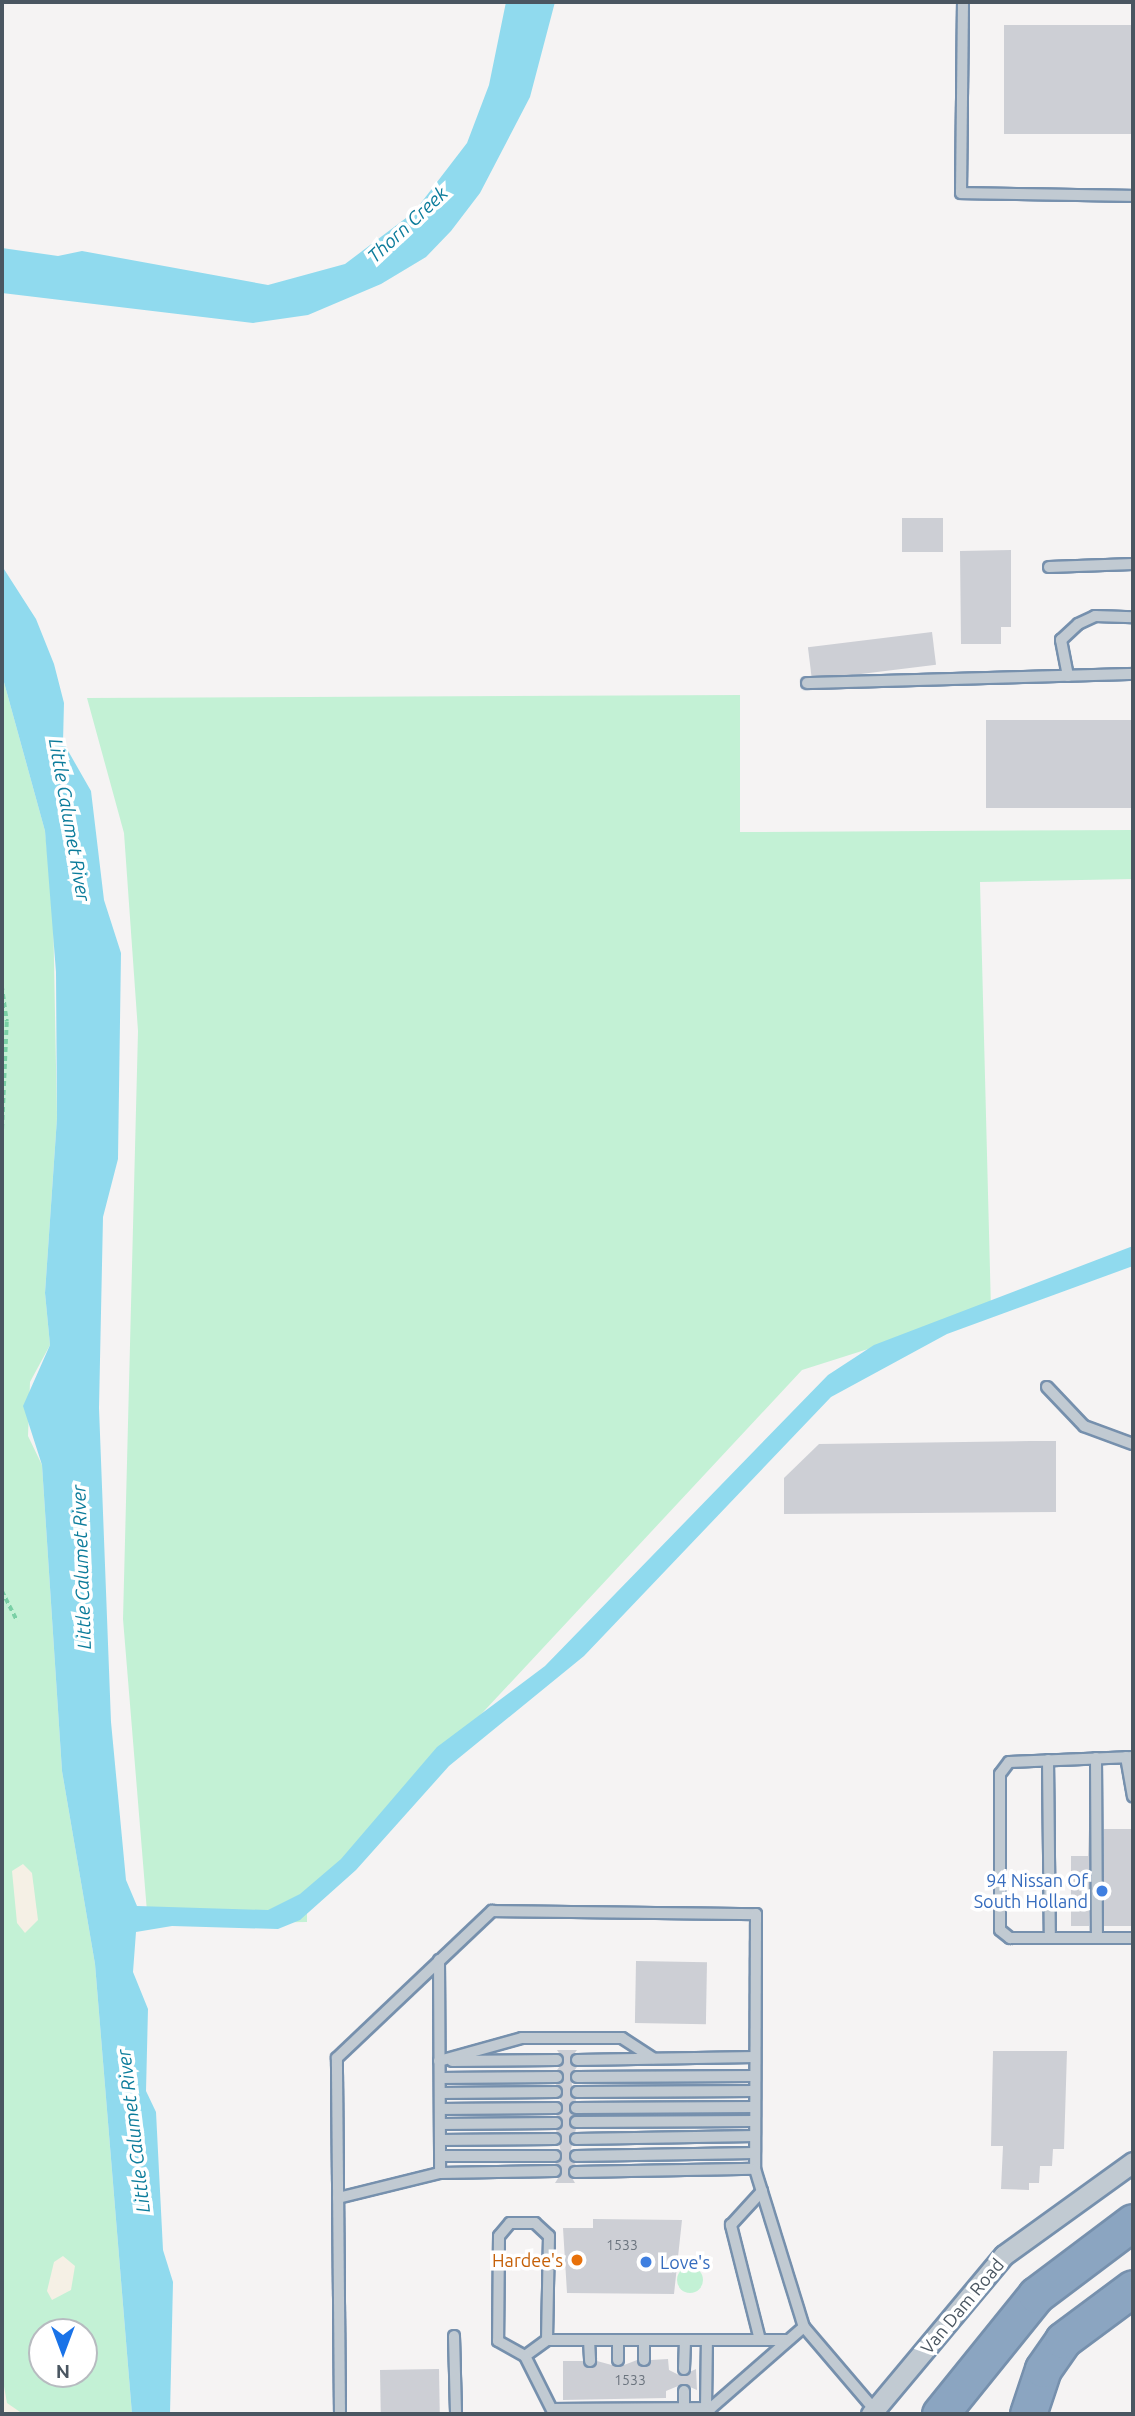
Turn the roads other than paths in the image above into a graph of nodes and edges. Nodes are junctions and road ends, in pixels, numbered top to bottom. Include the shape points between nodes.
1 (962, 2) edge
2 (1133, 196) edge
3 (1133, 564) edge
4 (1049, 567) dead end
5 (1133, 617) edge
6 (1133, 674) edge
7 (1068, 676) junction
8 (807, 683) dead end
9 (1047, 1387) dead end
10 (1133, 1444) edge
11 (1129, 1757) edge
12 (1096, 1758) junction
13 (1048, 1760) junction
14 (1133, 1796) edge
15 (1050, 1938) junction
16 (1097, 1938) junction
17 (1133, 1938) edge
18 (439, 1960) junction
19 (755, 2057) junction
20 (653, 2058) junction
21 (557, 2060) dead end
22 (577, 2060) dead end
23 (439, 2061) junction
24 (755, 2076) junction
25 (556, 2077) dead end
26 (577, 2077) dead end
27 (440, 2078) junction
28 (755, 2091) junction
29 (556, 2092) dead end
30 (577, 2092) dead end
31 (440, 2094) junction
32 (755, 2107) junction
33 (556, 2108) dead end
34 (576, 2108) dead end
35 (440, 2109) junction
36 (755, 2121) junction
37 (576, 2122) dead end
38 (556, 2123) dead end
39 (440, 2124) junction
40 (755, 2136) junction
41 (576, 2139) dead end
42 (440, 2140) junction
43 (555, 2140) dead end
44 (754, 2153) junction
45 (555, 2155) dead end
46 (576, 2155) dead end
47 (440, 2156) junction
48 (1133, 2162) edge
49 (755, 2169) junction
50 (555, 2171) dead end
51 (575, 2172) dead end
52 (440, 2173) junction
53 (762, 2191) junction
54 (338, 2199) junction
55 (1133, 2222) edge
56 (1133, 2288) edge
57 (804, 2327) junction
58 (454, 2336) dead end
59 (547, 2340) junction
60 (590, 2340) junction
61 (618, 2340) junction
62 (644, 2340) junction
63 (685, 2340) junction
64 (707, 2340) junction
65 (760, 2340) junction
66 (787, 2340) junction
67 (525, 2356) junction
68 (618, 2360) dead end
69 (644, 2360) dead end
70 (590, 2361) dead end
71 (684, 2369) dead end
72 (684, 2390) dead end
73 (684, 2408) junction
74 (706, 2408) junction
75 (554, 2412) edge
76 (873, 2412) edge
77 (340, 2414) edge
78 (456, 2414) edge
79 (940, 2414) edge
80 (1028, 2414) edge

1 - 2 lane via 961,193
3 - 4 lane
5 - 7 lane via 1096,616 1078,624 1061,640
6 - 7 lane
7 - 8 lane
9 - 10 lane via 1084,1426
11 - 12 lane
11 - 14 lane
12 - 13 lane
12 - 16 lane
13 - 15 lane
13 - 15 lane via 1009,1762 1000,1774 1000,1930 1010,1938
15 - 16 lane
16 - 17 lane
18 - 19 lane via 492,1911 756,1914
18 - 23 lane
18 - 54 lane via 337,2058
19 - 20 lane
19 - 24 lane
20 - 22 lane
20 - 23 lane via 621,2038 522,2038
21 - 23 lane
23 - 27 lane
24 - 26 lane
24 - 28 lane
25 - 27 lane
27 - 31 lane
28 - 30 lane
28 - 32 lane
29 - 31 lane
31 - 35 lane
32 - 34 lane
32 - 36 lane
33 - 35 lane
35 - 39 lane
36 - 37 lane
36 - 40 lane
38 - 39 lane
39 - 42 lane
40 - 41 lane
40 - 44 lane
42 - 43 lane
42 - 47 lane
44 - 46 lane
44 - 49 lane
45 - 47 lane
47 - 52 lane
48 - 76 street, Van Dam Road via 1004,2255
49 - 51 lane
49 - 53 lane
50 - 52 lane
52 - 54 lane
53 - 57 lane
53 - 65 lane via 730,2225
54 - 77 lane
55 - 79 highway via 1036,2295
56 - 80 highway via 1063,2340 1042,2369
57 - 66 lane
57 - 76 lane
58 - 78 lane
59 - 60 lane
59 - 67 lane
59 - 67 lane via 549,2236 536,2223 510,2223 499,2236 498,2341
60 - 61 lane
60 - 70 lane
61 - 62 lane
61 - 68 lane
62 - 63 lane
62 - 69 lane
63 - 64 lane
63 - 71 lane
64 - 65 lane
64 - 74 lane
65 - 66 lane
66 - 74 lane
67 - 75 lane
72 - 73 lane
73 - 74 lane
73 - 75 lane via 590,2404

